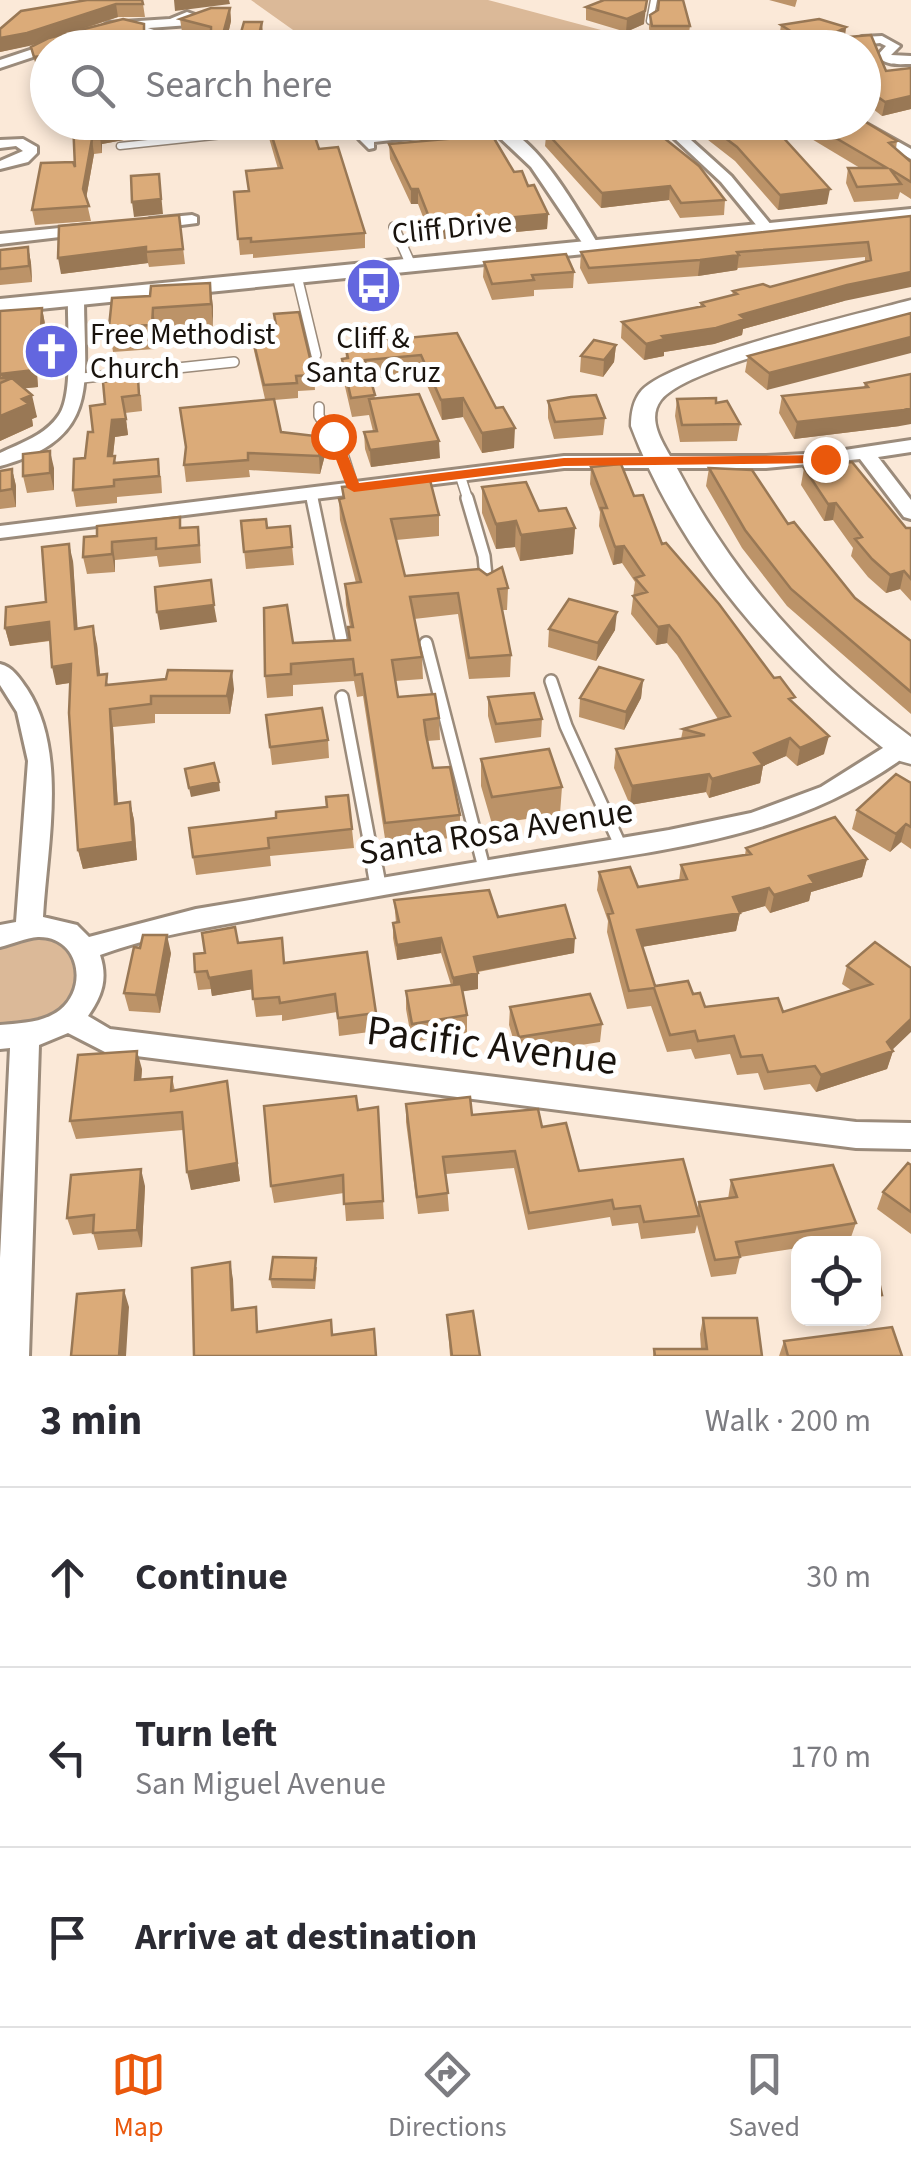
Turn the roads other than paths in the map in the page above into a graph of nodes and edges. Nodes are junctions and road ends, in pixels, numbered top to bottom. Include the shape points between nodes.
1 (654, 0) edge
2 (174, 21) dead end
3 (650, 21) edge
4 (123, 24) junction
5 (102, 30) edge
6 (142, 30) edge
7 (881, 40) edge
8 (30, 54) edge
9 (905, 61) edge
10 (0, 64) edge
11 (911, 72) edge
12 (881, 138) edge
13 (182, 140) edge
14 (366, 140) edge
15 (513, 140) edge
16 (683, 140) edge
17 (0, 144) edge
18 (368, 145) dead end
19 (120, 146) dead end
20 (911, 155) edge
21 (0, 165) edge
22 (911, 215) edge
23 (192, 220) dead end
24 (134, 226) edge
25 (394, 227) dead end
26 (115, 228) edge
27 (768, 230) junction
28 (0, 238) edge
29 (592, 247) junction
30 (411, 265) junction
31 (297, 276) junction
32 (76, 298) junction
33 (0, 306) edge
34 (911, 307) edge
35 (316, 355) dead end
36 (234, 362) dead end
37 (74, 379) junction
38 (319, 407) dead end
39 (911, 446) edge
40 (866, 454) junction
41 (0, 460) edge
42 (662, 462) junction
43 (460, 474) junction
44 (354, 488) junction
45 (312, 494) junction
46 (911, 512) edge
47 (0, 532) edge
48 (487, 586) edge
49 (341, 638) edge
50 (426, 642) dead end
51 (0, 671) edge
52 (552, 681) dead end
53 (342, 697) dead end
54 (907, 750) edge
55 (621, 847) junction
56 (484, 868) junction
57 (378, 885) junction
58 (29, 928) junction
59 (0, 936) edge
60 (86, 949) junction
61 (68, 1019) junction
62 (12, 1037) edge
63 (911, 1136) edge
64 (12, 1356) edge

1 - 3 lane
2 - 4 street
4 - 5 street
4 - 6 lane
7 - 9 street via 894,46 883,56
8 - 10 street
9 - 11 street via 897,68
12 - 20 street
13 - 19 lane
14 - 18 street
15 - 29 street via 561,196
16 - 27 street via 726,178
17 - 21 street via 18,142 32,150
22 - 27 main road, Cliff Drive
23 - 24 street
25 - 30 lane
26 - 28 street
27 - 29 main road, Cliff Drive
29 - 30 main road, Cliff Drive
30 - 31 main road, Cliff Drive
31 - 32 main road, Cliff Drive
31 - 35 lane
32 - 33 main road, Cliff Drive
32 - 37 street
34 - 42 street via 672,378 643,412 642,426
36 - 37 lane
37 - 41 street via 68,416 48,437
38 - 44 lane
39 - 40 street
40 - 42 street
40 - 46 street
42 - 43 street via 564,462
42 - 54 street via 683,512 739,594 801,661
43 - 44 street
43 - 48 lane
44 - 45 street
45 - 47 street
45 - 49 lane
50 - 56 lane
51 - 58 street via 30,710 38,748
52 - 55 lane
53 - 57 lane
54 - 55 street, Santa Rosa Avenue via 780,816
55 - 56 street, Santa Rosa Avenue
56 - 57 street, Santa Rosa Avenue
57 - 60 street, Santa Rosa Avenue via 132,932
58 - 59 street
58 - 60 street via 56,930
60 - 61 street via 92,988
61 - 62 street
61 - 63 street, Pacific Avenue via 105,1040 856,1135
62 - 64 street

